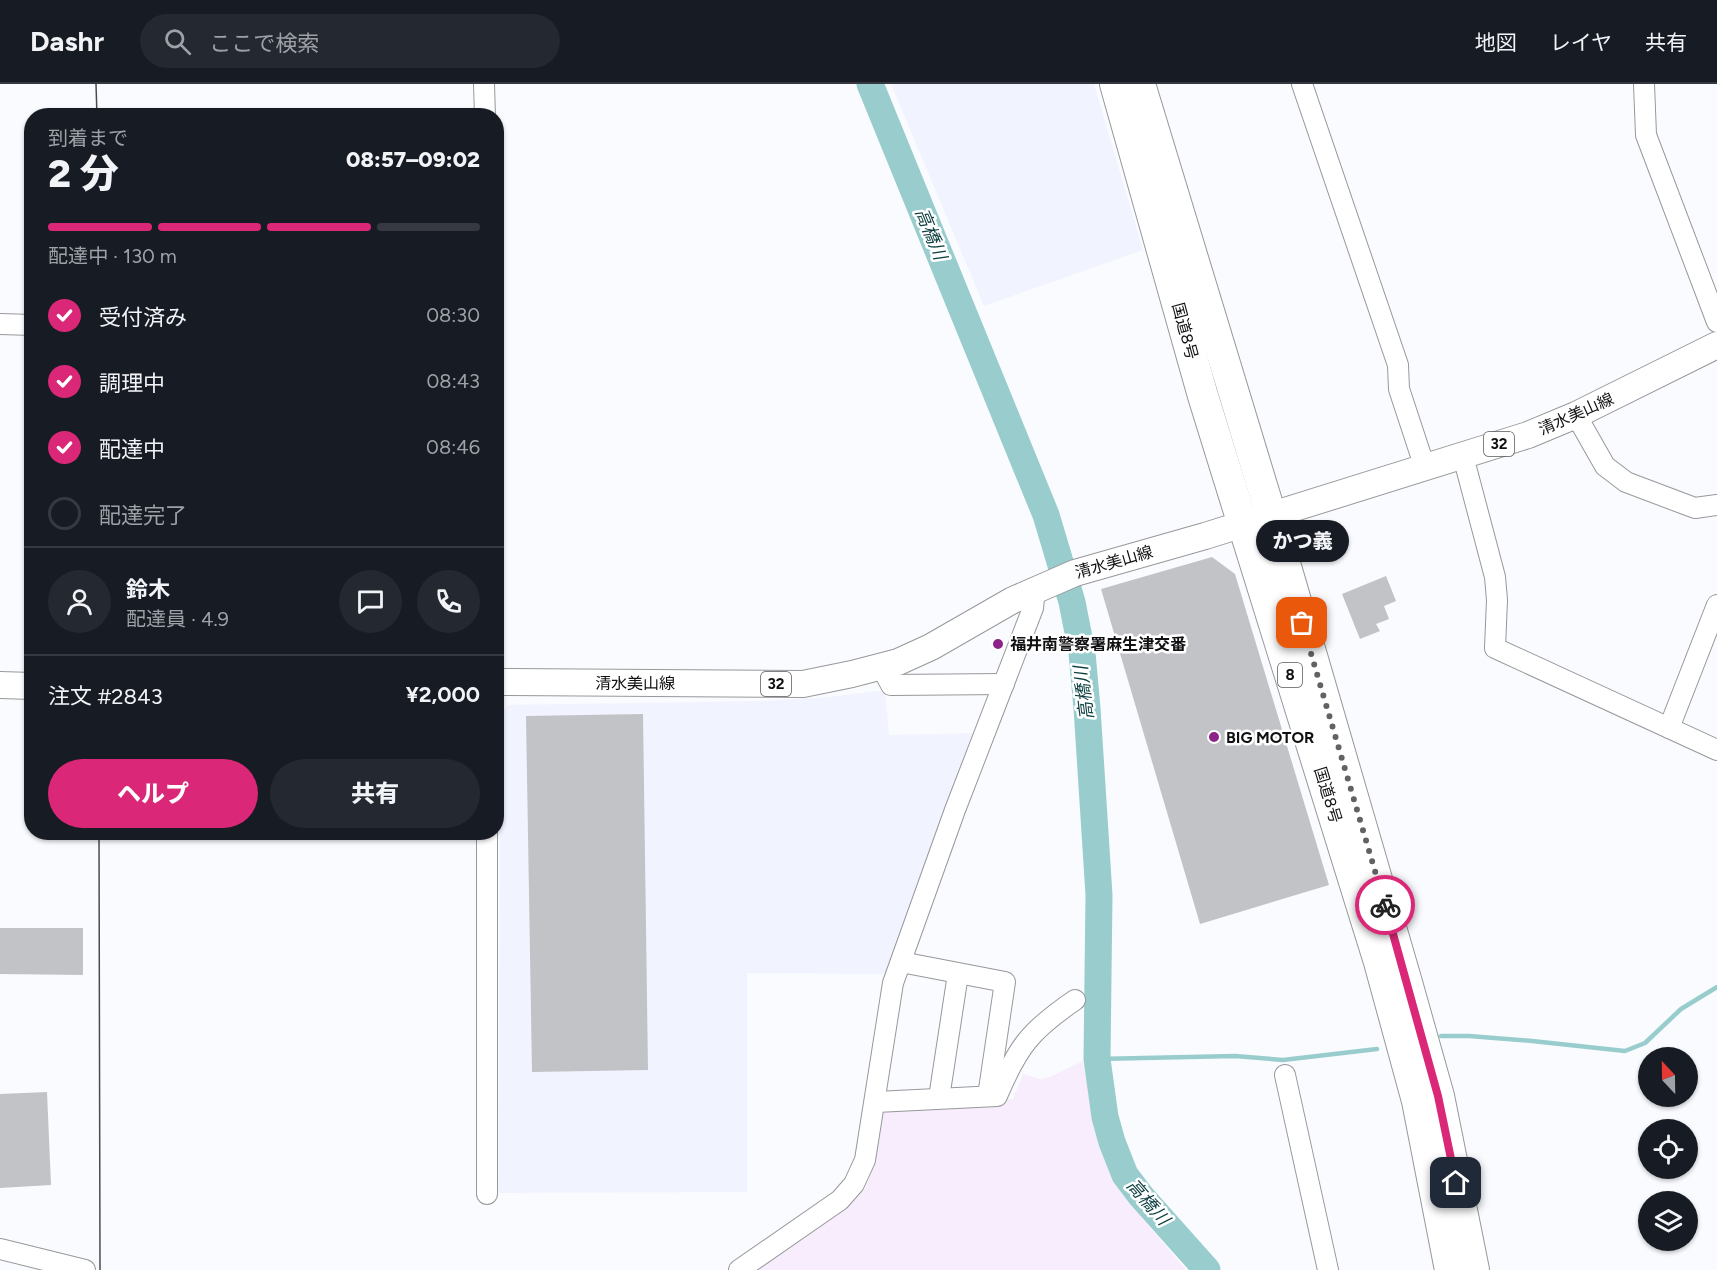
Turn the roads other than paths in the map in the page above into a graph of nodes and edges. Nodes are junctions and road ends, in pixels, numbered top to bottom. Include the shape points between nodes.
1 (484, 84) edge
2 (1115, 84) edge
3 (1140, 84) edge
4 (1302, 84) edge
5 (1644, 84) edge
6 (484, 108) edge
7 (1717, 322) edge
8 (0, 324) edge
9 (24, 325) edge
10 (1717, 345) edge
11 (1576, 415) junction
12 (1463, 456) junction
13 (1425, 468) junction
14 (1717, 505) edge
15 (1271, 515) junction
16 (1243, 524) junction
17 (1042, 586) junction
18 (1717, 605) edge
19 (881, 666) junction
20 (504, 682) edge
21 (1004, 684) junction
22 (0, 685) edge
23 (24, 686) edge
24 (1669, 728) junction
25 (1717, 750) edge
26 (487, 840) edge
27 (901, 962) junction
28 (958, 974) junction
29 (1075, 1000) dead end
30 (1285, 1075) dead end
31 (988, 1096) junction
32 (939, 1098) junction
33 (876, 1102) junction
34 (487, 1194) dead end
35 (0, 1249) edge
36 (85, 1270) edge
37 (739, 1270) edge
38 (1328, 1270) edge
39 (1450, 1270) edge
40 (1474, 1270) edge

1 - 6 street
2 - 16 highway, 国道8号 / 8
3 - 15 highway, 国道8号 / 8
4 - 13 street via 1398,365 1399,389
5 - 7 street via 1646,135
8 - 9 street
10 - 11 main road, 清水美山線 / 32
11 - 12 main road, 清水美山線 / 32
11 - 14 street via 1605,466 1626,482 1695,507
12 - 13 main road, 清水美山線 / 32
12 - 24 street via 1495,577 1495,648
13 - 15 main road, 清水美山線 / 32
15 - 16 main road, 清水美山線 / 32
15 - 40 highway, 国道8号 / 8 via 1438,1096
16 - 17 main road, 清水美山線 / 32
16 - 39 highway, 国道8号 / 8 via 1400,1039 1417,1101
17 - 19 main road, 清水美山線 / 32 via 931,647
17 - 21 street
18 - 24 street
19 - 20 main road, 清水美山線 / 32 via 803,684
19 - 21 street via 891,685
21 - 27 street
22 - 23 main road
24 - 25 street
26 - 34 street
27 - 28 street
27 - 33 street via 893,982
28 - 31 street via 1005,982
28 - 32 street
29 - 31 street via 1027,1040 1012,1061 997,1096
30 - 38 street
31 - 32 street
32 - 33 street
33 - 37 street via 865,1160 854,1184 824,1213
35 - 36 street

